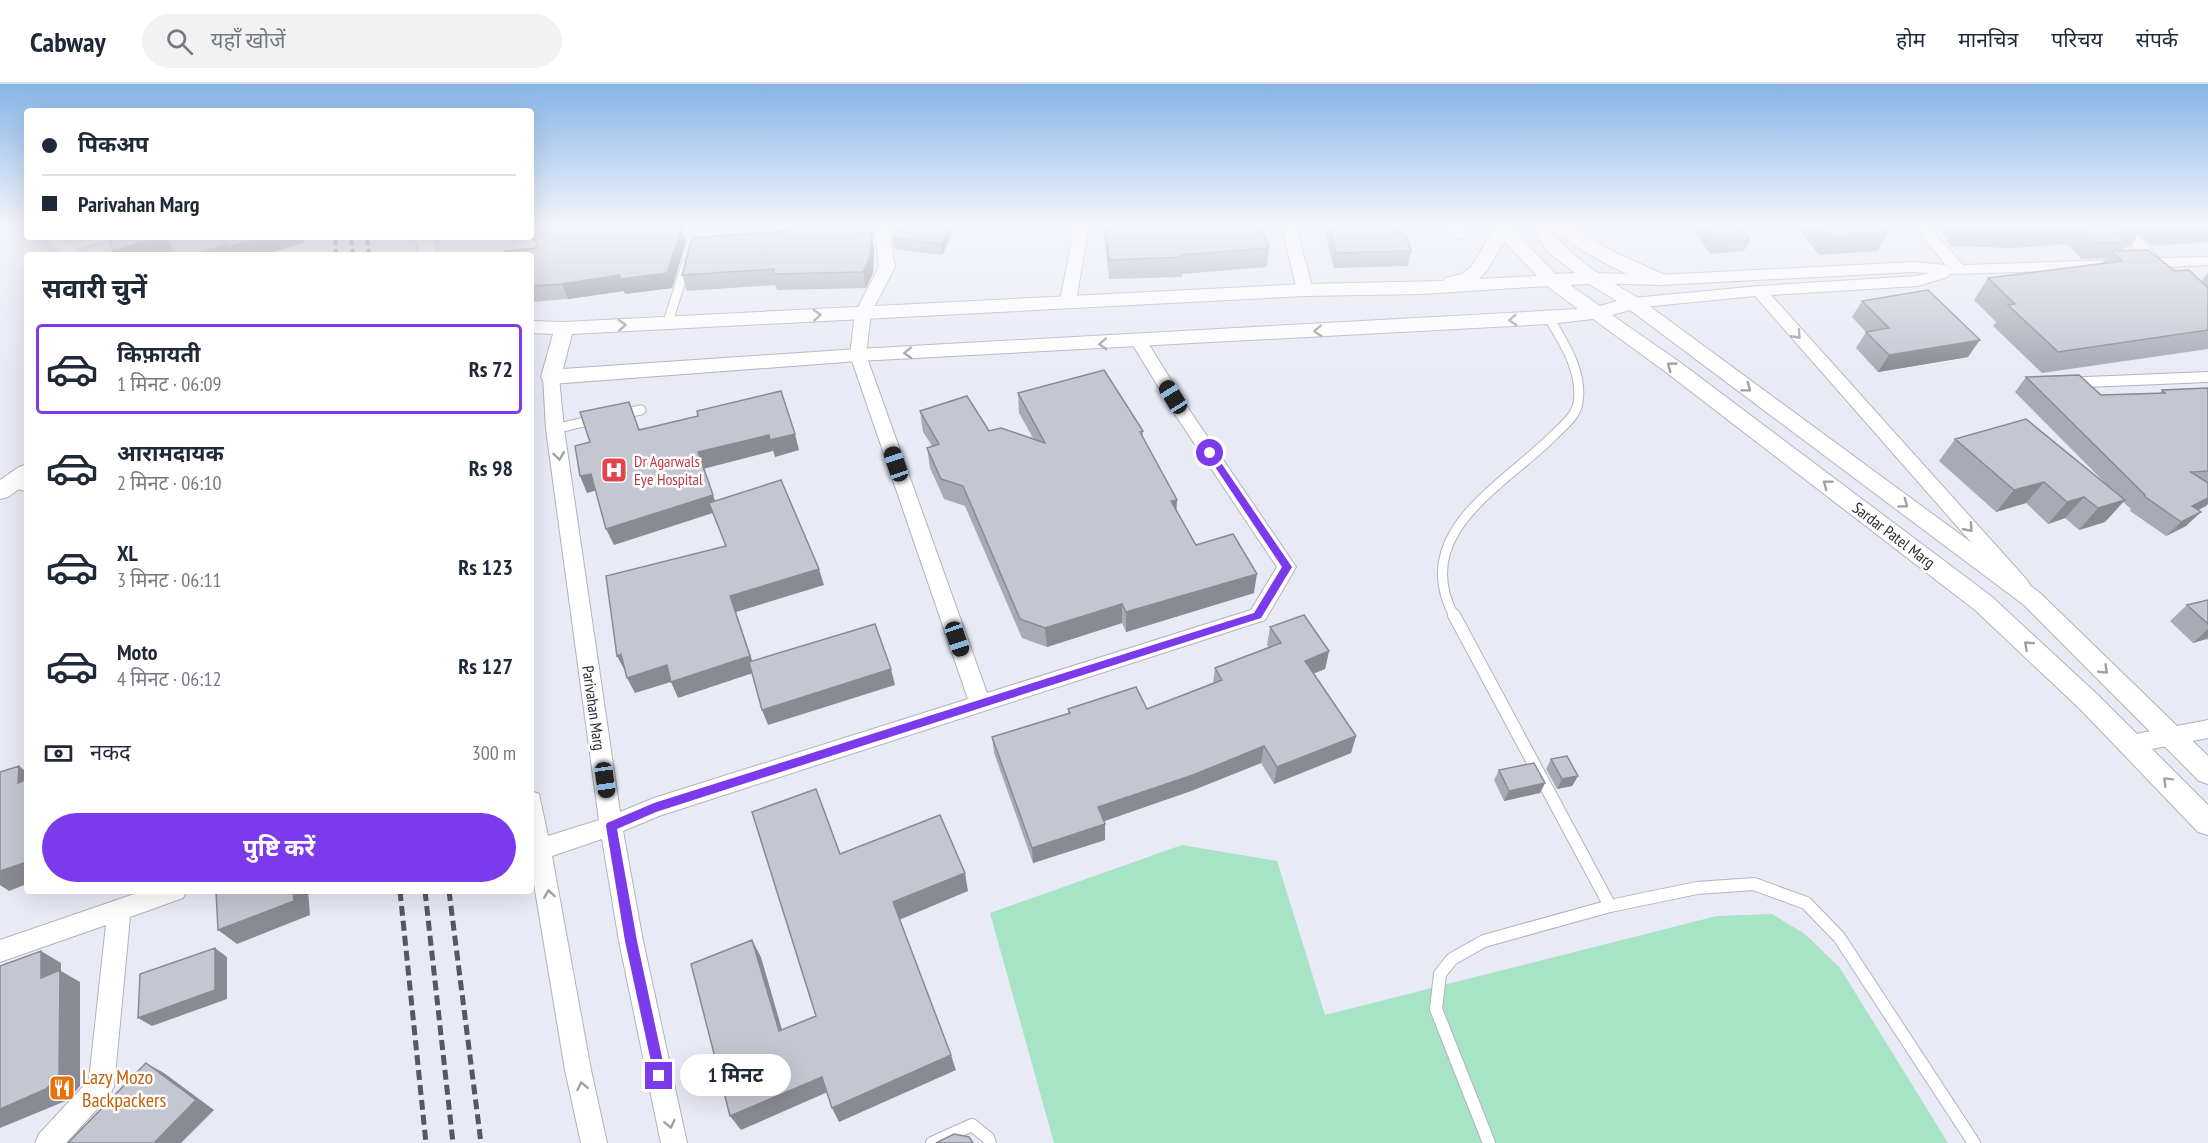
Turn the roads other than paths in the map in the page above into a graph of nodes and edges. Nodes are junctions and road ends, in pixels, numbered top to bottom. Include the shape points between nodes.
1 (684, 273) edge
2 (884, 273) edge
3 (1073, 273) edge
4 (1301, 273) edge
5 (1474, 273) edge
6 (1544, 273) edge
7 (1587, 273) edge
8 (1642, 273) edge
9 (1788, 273) edge
10 (1946, 273) edge
11 (2165, 273) edge
12 (1593, 278) junction
13 (2170, 278) edge
14 (1660, 280) junction
15 (1552, 282) junction
16 (1424, 288) junction
17 (1305, 290) junction
18 (1759, 291) junction
19 (1068, 301) junction
20 (1633, 303) junction
21 (1595, 312) junction
22 (863, 313) junction
23 (1549, 318) junction
24 (668, 322) junction
25 (534, 327) edge
26 (564, 328) junction
27 (1139, 342) junction
28 (858, 355) junction
29 (551, 376) junction
30 (2208, 377) edge
31 (2062, 383) edge
32 (641, 410) dead end
33 (555, 429) junction
34 (2032, 599) junction
35 (980, 704) junction
36 (2208, 729) edge
37 (2172, 735) junction
38 (2131, 744) junction
39 (2208, 773) edge
40 (534, 815) edge
41 (2208, 823) edge
42 (611, 826) junction
43 (541, 849) junction
44 (166, 894) edge
45 (1610, 906) junction
46 (119, 910) junction
47 (0, 951) edge
48 (48, 1143) edge
49 (594, 1143) edge
50 (674, 1143) edge
51 (932, 1143) edge
52 (990, 1143) edge
53 (1489, 1143) edge
54 (1974, 1143) edge

1 - 24 lane
2 - 22 street
3 - 19 street
4 - 17 street
5 - 16 street via 1468,279
6 - 15 street, Sardar Patel Marg
7 - 12 street
8 - 14 street
9 - 14 street
10 - 18 street via 1918,281
11 - 13 street
12 - 14 street
12 - 15 street
12 - 20 street
15 - 16 street
15 - 21 street, Sardar Patel Marg
16 - 17 street
17 - 19 street
18 - 20 street
18 -> 34 street
19 - 22 street
20 - 21 street
20 -> 34 street
21 - 23 street
38 -> 21 street, Sardar Patel Marg via 1983,603
24 -> 22 street
22 - 28 street
23 -> 27 street
23 - 45 lane via 1579,385 1578,405 1549,441 1469,509 1453,532 1444,560 1442,584 1451,610
26 -> 24 street
25 - 26 street
26 - 29 street
27 -> 28 street
27 - 35 street via 1287,567 1258,615
28 - 29 street
28 - 35 street
29 - 33 street, Parivahan Marg
30 - 31 street
32 - 33 lane
33 -> 42 street, Parivahan Marg
34 -> 37 street
35 - 42 street via 654,808
36 - 37 street
37 - 38 street
37 - 39 street
41 -> 38 street, Sardar Patel Marg
40 - 43 street
42 - 43 street
42 -> 50 street, Parivahan Marg
49 -> 43 street
44 - 46 street
45 - 53 lane via 1484,941 1452,959 1440,974 1436,1009
45 - 54 lane via 1697,888 1754,884 1806,903 1839,937
46 - 47 street
46 - 48 street via 101,1086
51 - 52 lane via 972,1125

